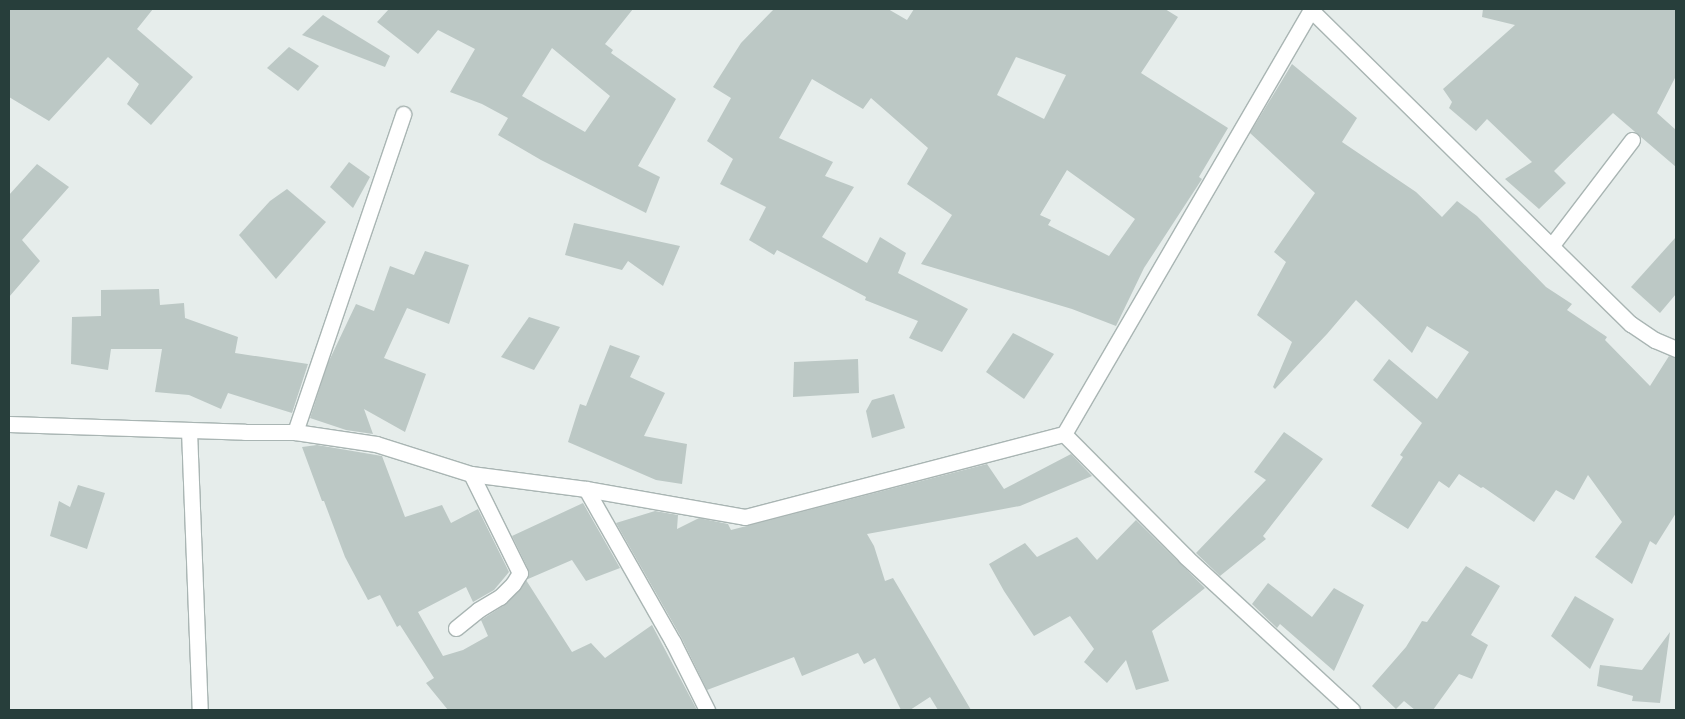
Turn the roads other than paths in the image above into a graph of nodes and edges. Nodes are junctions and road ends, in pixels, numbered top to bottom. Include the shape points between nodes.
1 (1311, 10) edge
2 (403, 114) dead end
3 (1632, 140) dead end
4 (1552, 245) junction
5 (1676, 349) edge
6 (9, 424) edge
7 (189, 430) junction
8 (295, 432) junction
9 (1064, 434) junction
10 (471, 474) junction
11 (586, 489) junction
12 (456, 628) dead end
13 (200, 710) edge
14 (707, 710) edge
15 (1352, 710) edge

1 - 4 street
1 - 9 street
2 - 8 street
3 - 4 street
4 - 5 street via 1631,324
6 - 7 street
7 - 8 street
7 - 13 street
8 - 10 street via 376,444
9 - 11 street via 745,517
9 - 15 street via 1186,557
10 - 11 street
10 - 12 street via 520,573 500,597
11 - 14 street via 673,642

